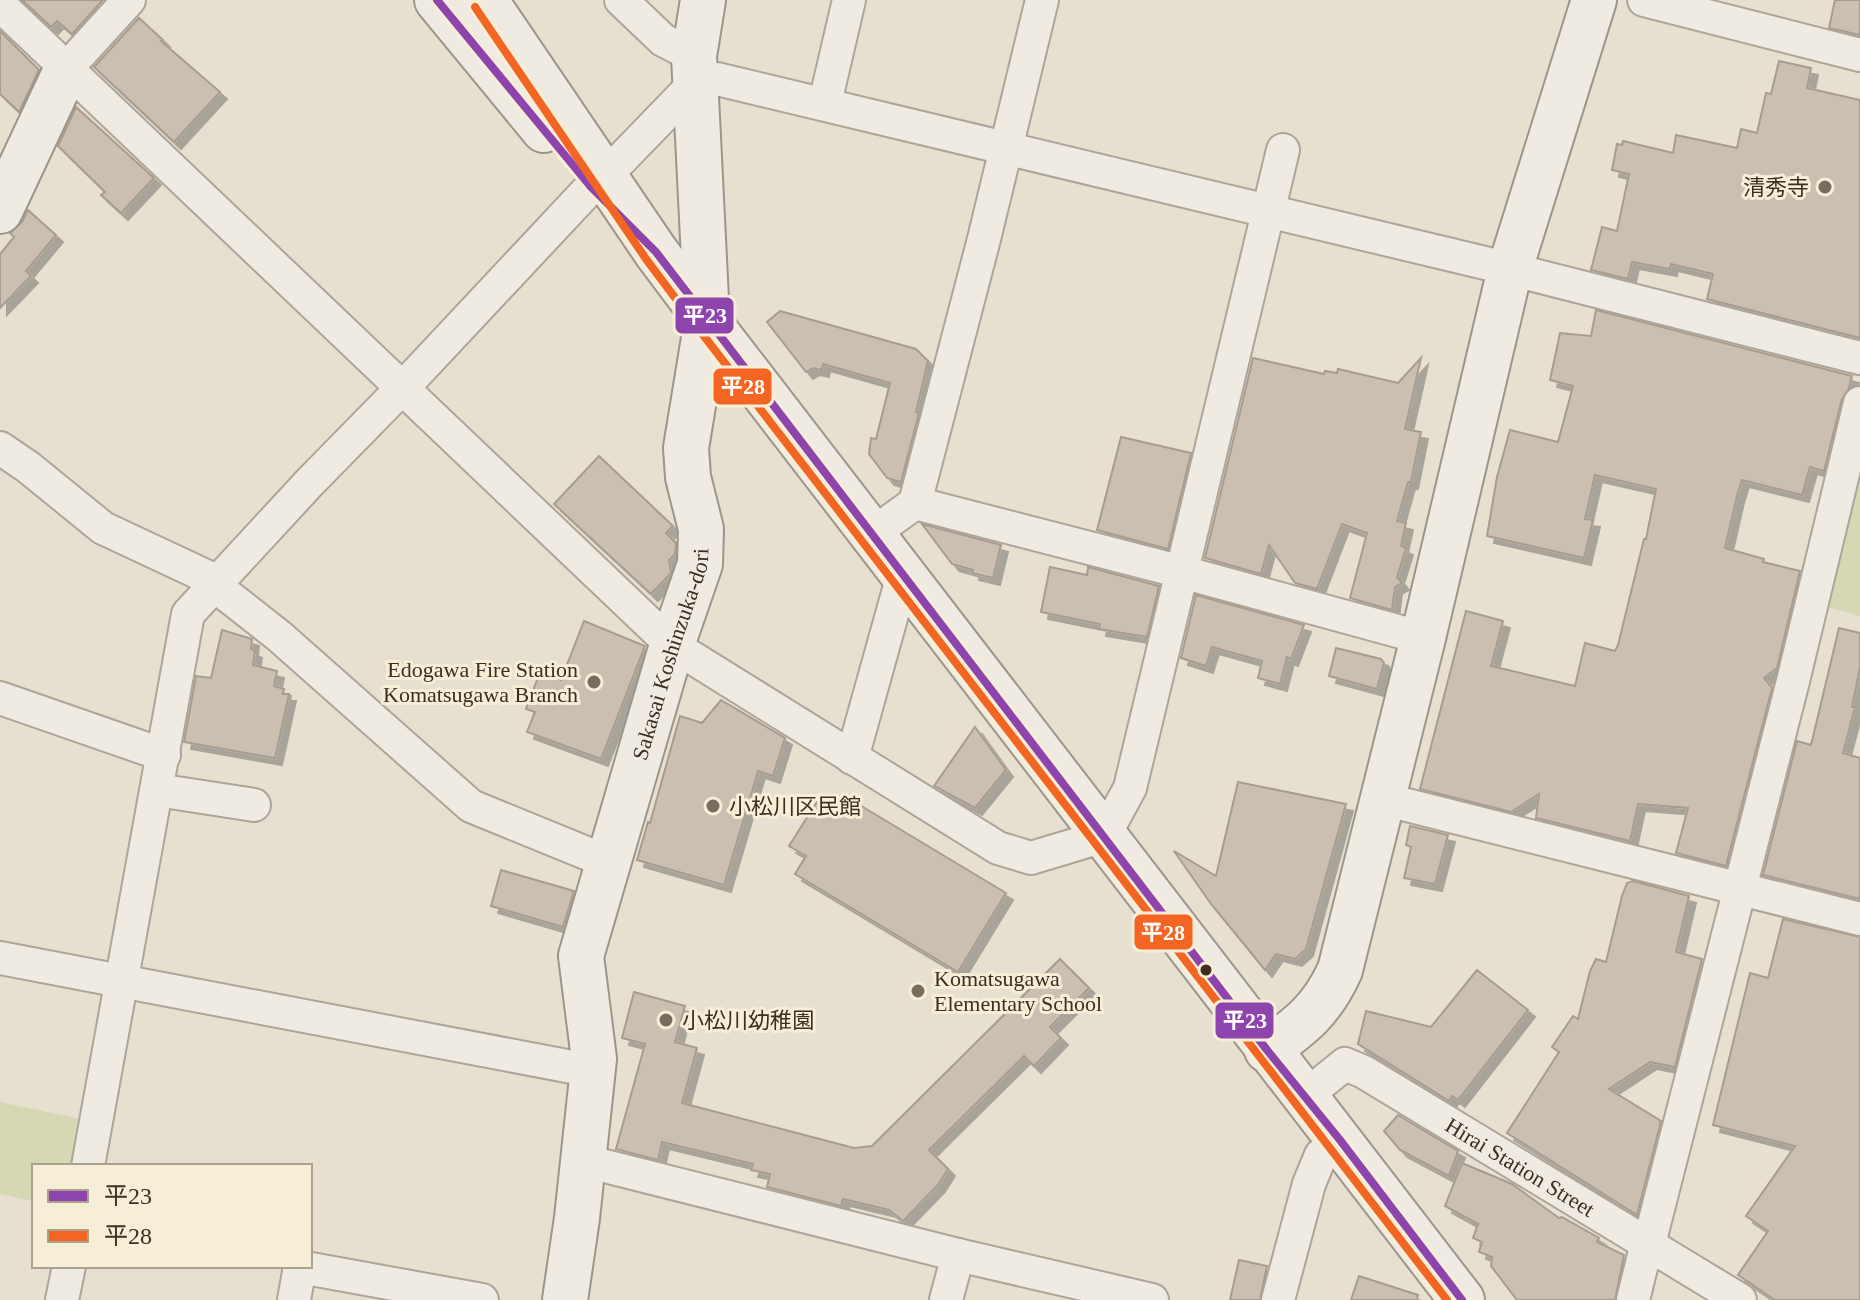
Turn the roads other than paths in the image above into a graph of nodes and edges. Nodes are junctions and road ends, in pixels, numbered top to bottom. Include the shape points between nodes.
1 (129, 0) edge
2 (437, 0) edge
3 (485, 0) edge
4 (621, 0) edge
5 (703, 0) edge
6 (849, 0) edge
7 (1042, 0) edge
8 (1594, 0) edge
9 (1644, 0) edge
10 (0, 5) edge
11 (1860, 55) edge
12 (67, 68) junction
13 (695, 69) junction
14 (825, 103) junction
15 (1008, 146) junction
16 (1283, 150) dead end
17 (599, 181) junction
18 (0, 211) edge
19 (1268, 211) junction
20 (1510, 269) junction
21 (707, 320) junction
22 (1860, 358) edge
23 (403, 387) junction
24 (1860, 403) edge
25 (0, 448) edge
26 (915, 503) junction
27 (872, 534) junction
28 (1182, 572) junction
29 (903, 575) junction
30 (217, 583) junction
31 (1423, 638) junction
32 (672, 645) junction
33 (0, 698) edge
34 (164, 755) junction
35 (852, 758) junction
36 (157, 790) junction
37 (1383, 799) junction
38 (254, 805) dead end
39 (1104, 836) junction
40 (608, 862) junction
41 (1739, 890) junction
42 (1860, 919) edge
43 (0, 958) edge
44 (121, 982) junction
45 (1267, 1050) junction
46 (593, 1071) junction
47 (1304, 1097) junction
48 (1340, 1140) junction
49 (581, 1160) junction
50 (88, 1164) edge
51 (1648, 1244) junction
52 (958, 1255) junction
53 (69, 1268) edge
54 (300, 1268) edge
55 (306, 1268) edge
56 (62, 1300) edge
57 (294, 1300) edge
58 (482, 1300) edge
59 (565, 1300) edge
60 (946, 1300) edge
61 (1152, 1300) edge
62 (1278, 1300) edge
63 (1462, 1300) edge
64 (1633, 1300) edge
65 (1740, 1300) edge

1 - 12 street
2 - 17 main road
3 - 17 main road
4 - 13 street
5 - 13 main road, Sakasai Koshinzuka-dori
6 - 14 street
7 - 15 street
8 - 20 main road
9 - 11 street
10 - 12 street
12 - 18 main road
12 - 23 street
13 - 14 street via 717,79
13 - 17 street
13 - 21 main road, Sakasai Koshinzuka-dori
14 - 15 street
15 - 19 street
15 - 26 street
16 - 19 street
17 - 21 main road
17 - 23 street
19 - 20 street
19 - 28 street
20 - 22 street
20 - 31 main road
21 - 27 main road
21 - 32 main road, Sakasai Koshinzuka-dori via 686,448 701,529 700,564
23 - 30 street
23 - 32 street
24 - 41 street
25 - 30 street via 103,528
26 - 27 street
26 - 28 street
27 - 29 main road
28 - 31 street
28 - 39 street via 1130,788
29 - 35 street
29 - 39 main road
30 - 34 street via 188,614
30 - 40 street via 471,806
31 - 37 main road
32 - 35 street
32 - 40 main road, Sakasai Koshinzuka-dori
33 - 34 street
34 - 36 street
35 - 39 street via 998,848 1031,858
36 - 38 street
36 - 44 street
37 - 41 street
37 - 45 main road via 1340,970 1307,1021
39 - 45 main road
40 - 46 main road, Sakasai Koshinzuka-dori via 581,956
41 - 42 street
41 - 51 street
43 - 44 street
44 - 46 street
44 - 50 street
45 - 47 main road
46 - 49 main road, Sakasai Koshinzuka-dori
47 - 48 main road
47 - 51 street, Hirai Station Street via 1345,1064 1364,1072
48 - 62 street via 1321,1155 1309,1184
48 - 63 main road
49 - 52 street
49 - 59 main road, Sakasai Koshinzuka-dori
51 - 64 street
51 - 65 street, Hirai Station Street
52 - 60 street
52 - 61 street
53 - 56 street
54 - 57 street
55 - 58 street

